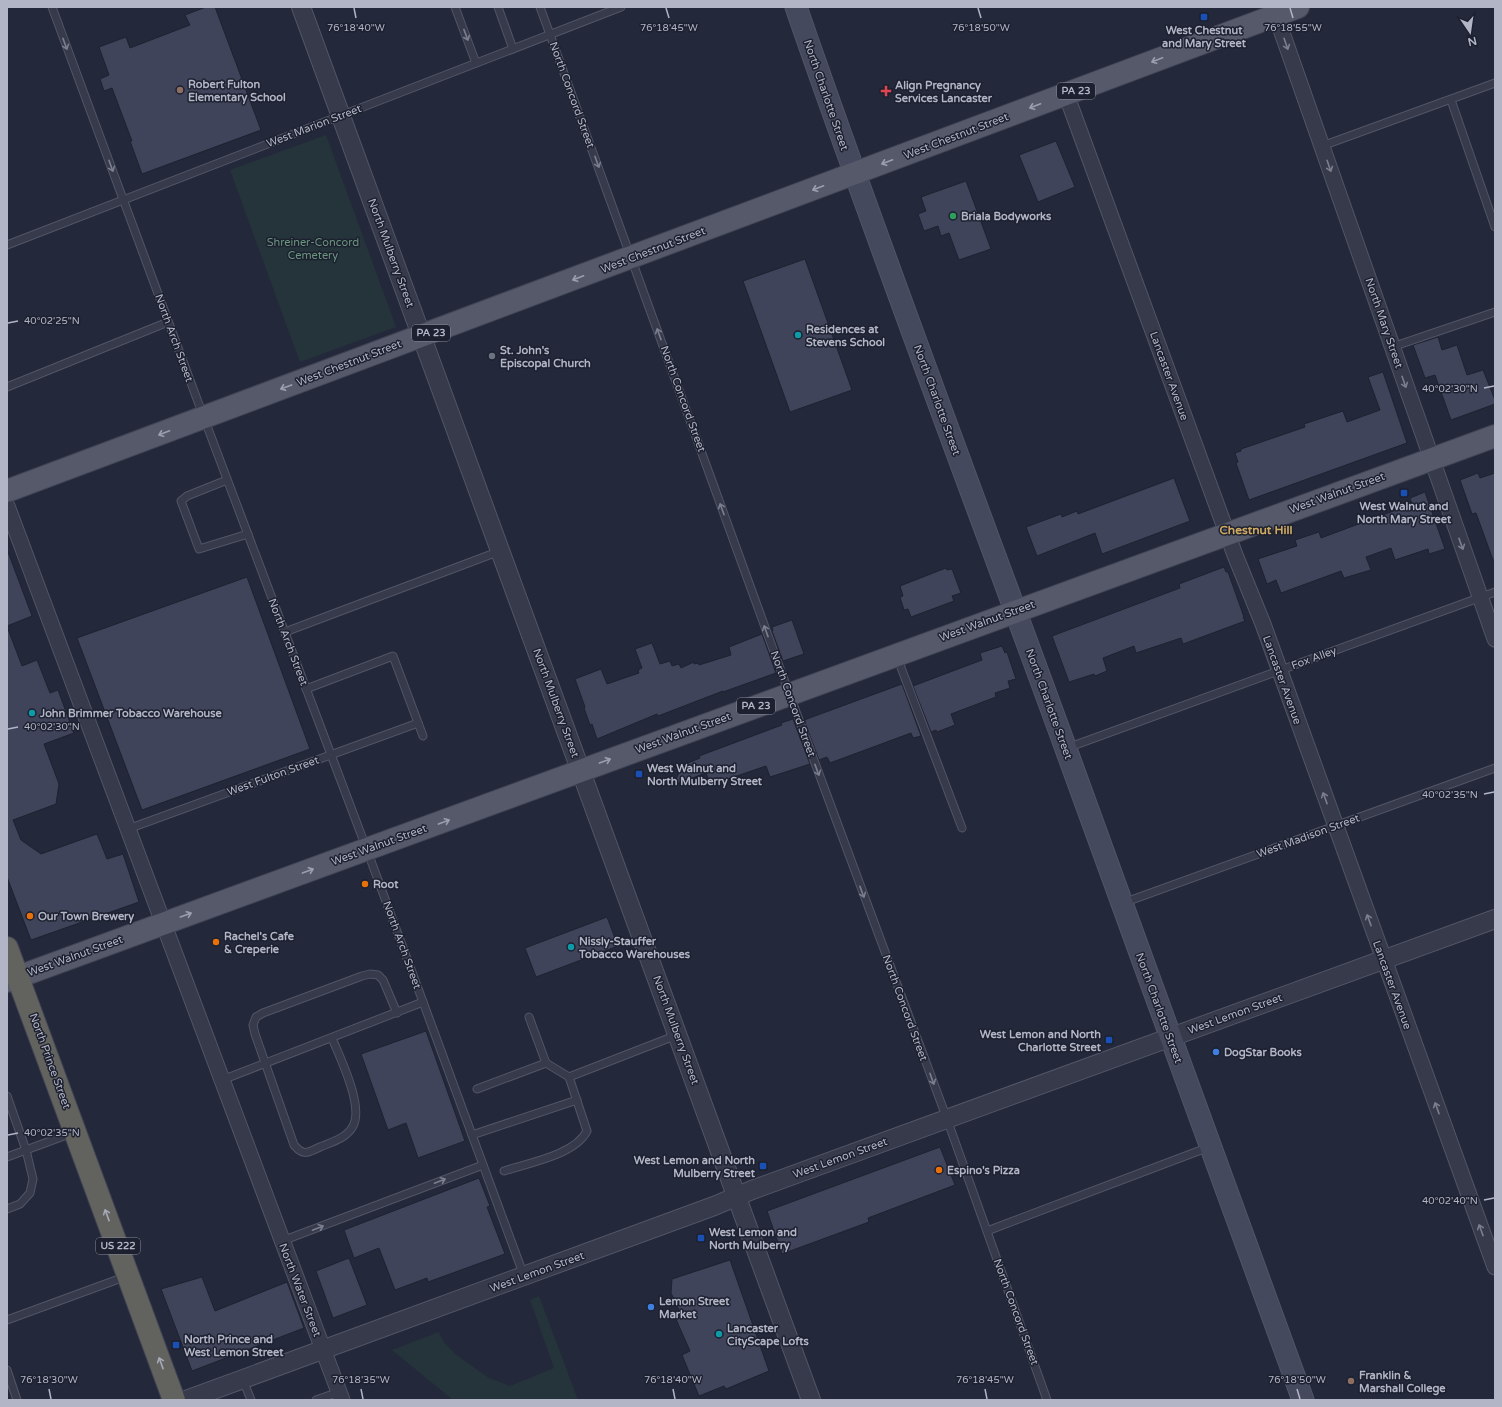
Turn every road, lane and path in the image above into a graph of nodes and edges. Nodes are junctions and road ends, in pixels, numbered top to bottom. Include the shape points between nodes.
1 (52, 7) edge
2 (301, 7) edge
3 (455, 7) edge
4 (498, 7) edge
5 (540, 7) edge
6 (621, 7) edge
7 (796, 7) edge
8 (1298, 7) edge
9 (1274, 11) edge
10 (550, 34) junction
11 (514, 49) junction
12 (476, 63) junction
13 (1495, 83) edge
14 (1066, 94) junction
15 (1450, 100) junction
16 (341, 116) junction
17 (1322, 146) junction
18 (854, 174) junction
19 (123, 200) junction
20 (1495, 227) edge
21 (7, 245) edge
22 (632, 258) junction
23 (1495, 312) edge
24 (168, 322) junction
25 (421, 336) junction
26 (1392, 347) junction
27 (7, 387) edge
28 (204, 418) junction
29 (1495, 436) edge
30 (1431, 459) junction
31 (227, 480) junction
32 (7, 492) edge
33 (7, 506) edge
34 (248, 534) junction
35 (1227, 534) junction
36 (500, 551) junction
37 (1495, 592) edge
38 (1481, 597) junction
39 (1014, 612) junction
40 (285, 632) junction
41 (1495, 639) edge
42 (896, 655) junction
43 (1279, 670) junction
44 (306, 688) junction
45 (789, 694) junction
46 (418, 723) junction
47 (423, 736) dead end
48 (1066, 748) junction
49 (331, 754) junction
50 (1495, 768) edge
51 (581, 771) junction
52 (1335, 826) junction
53 (962, 828) dead end
54 (128, 829) junction
55 (367, 850) junction
56 (1121, 904) junction
57 (1495, 919) edge
58 (163, 924) junction
59 (7, 948) edge
60 (1384, 960) junction
61 (13, 979) edge
62 (423, 1002) junction
63 (396, 1013) junction
64 (529, 1017) dead end
65 (678, 1035) junction
66 (332, 1038) junction
67 (1170, 1038) junction
68 (265, 1064) junction
69 (546, 1064) junction
70 (569, 1077) junction
71 (222, 1080) junction
72 (477, 1089) dead end
73 (7, 1096) edge
74 (577, 1100) junction
75 (947, 1119) junction
76 (76, 1131) junction
77 (472, 1135) junction
78 (1210, 1147) junction
79 (26, 1150) junction
80 (7, 1157) edge
81 (483, 1165) junction
82 (504, 1171) dead end
83 (737, 1197) junction
84 (7, 1209) edge
85 (987, 1231) junction
86 (282, 1241) junction
87 (1495, 1267) edge
88 (129, 1275) junction
89 (524, 1276) junction
90 (7, 1320) edge
91 (323, 1350) junction
92 (7, 1370) edge
93 (243, 1380) junction
94 (340, 1396) edge
95 (17, 1400) edge
96 (174, 1400) edge
97 (186, 1400) edge
98 (251, 1400) edge
99 (316, 1400) edge
100 (811, 1400) edge
101 (1047, 1400) edge
102 (1303, 1400) edge

1 -> 19 lane, North Arch Street
2 - 16 street, North Mulberry Street
3 -> 12 lane
4 - 11 lane
5 - 10 lane, North Concord Street
6 - 10 lane, West Marion Street
7 - 18 main road, North Charlotte Street
8 - 9 main road, West Chestnut Street / PA 23
9 -> 14 main road, West Chestnut Street / PA 23
9 -> 17 street, North Mary Street
10 - 11 lane, West Marion Street
10 -> 22 lane, North Concord Street
11 - 12 lane, West Marion Street
12 - 16 lane, West Marion Street
13 - 15 lane
14 -> 18 main road, West Chestnut Street / PA 23
14 - 35 street, Lancaster Avenue
15 - 17 lane
15 - 20 lane
16 - 19 lane, West Marion Street
16 - 25 street, North Mulberry Street
17 -> 26 street, North Mary Street
18 -> 22 main road, West Chestnut Street / PA 23
18 - 39 main road, North Charlotte Street
19 - 21 lane, West Marion Street
19 - 24 lane, North Arch Street
22 -> 25 main road, West Chestnut Street / PA 23
45 -> 22 lane, North Concord Street
23 - 26 lane
24 - 27 lane
24 - 28 lane, North Arch Street
25 -> 28 main road, West Chestnut Street / PA 23
25 - 36 street, North Mulberry Street
26 -> 30 street, North Mary Street
28 - 31 lane, North Arch Street
28 -> 32 main road, West Chestnut Street / PA 23
29 - 30 main road, West Walnut Street / PA 23
30 - 35 main road, West Walnut Street / PA 23
30 -> 38 street, North Mary Street
31 - 34 lane, North Arch Street
31 - 34 lane via 187,496 181,501 199,549
33 - 54 street, North Water Street
34 - 40 lane, North Arch Street
35 - 39 main road, West Walnut Street / PA 23
35 - 43 street, Lancaster Avenue
36 - 40 lane
36 - 51 street, North Mulberry Street
37 - 38 lane, Fox Alley
38 - 41 street, North Mary Street
38 - 43 lane, Fox Alley
39 - 42 main road, West Walnut Street / PA 23
39 - 48 main road, North Charlotte Street
40 - 44 lane, North Arch Street
42 - 45 main road, West Walnut Street / PA 23
42 - 53 lane
43 - 48 lane, Fox Alley
52 -> 43 street, Lancaster Avenue
44 - 46 lane via 393,656
44 - 49 lane, North Arch Street
51 -> 45 main road, West Walnut Street / PA 23
45 -> 75 lane, North Concord Street
46 - 47 lane
46 - 49 lane, West Fulton Street
48 - 56 main road, North Charlotte Street
49 - 54 lane, West Fulton Street
49 - 55 lane, North Arch Street
50 - 52 lane, West Madison Street
55 -> 51 main road, West Walnut Street / PA 23
51 - 65 street, North Mulberry Street
52 - 56 lane, West Madison Street
60 -> 52 street, Lancaster Avenue
54 - 58 street, North Water Street
58 -> 55 main road, West Walnut Street / PA 23
55 - 62 lane, North Arch Street
56 - 67 main road, North Charlotte Street
57 - 60 street, West Lemon Street
58 - 61 main road, West Walnut Street / PA 23
58 - 71 street, North Water Street
59 - 61 highway, North Prince Street / US 222
60 - 67 street, West Lemon Street
87 -> 60 street, Lancaster Avenue
61 - 76 highway, North Prince Street / US 222
62 - 63 lane
62 - 77 lane, North Arch Street
63 - 66 lane
63 - 68 lane via 383,980 378,975 370,974 263,1013 256,1017 253,1025
64 - 69 lane
65 - 70 lane
65 - 83 street, North Mulberry Street
66 - 68 lane
66 - 68 lane via 354,1096 356,1116 353,1127 341,1139 306,1153 299,1152 294,1145
67 - 75 street, West Lemon Street
67 - 78 main road, North Charlotte Street
68 - 71 lane
69 - 70 lane
69 - 72 lane
70 - 74 lane
71 - 86 street, North Water Street
73 - 79 lane
74 - 77 lane
74 - 82 lane via 586,1131 583,1138 564,1152
75 - 83 street, West Lemon Street
75 - 85 lane, North Concord Street
76 - 79 lane
88 -> 76 highway, North Prince Street / US 222
77 - 81 lane, North Arch Street
78 - 85 lane
78 - 102 main road, North Charlotte Street
79 - 80 lane
79 - 84 lane via 33,1179 30,1192 20,1204
86 -> 81 lane
81 - 89 lane, North Arch Street
83 - 89 street, West Lemon Street
83 - 100 street, North Mulberry Street
85 - 101 lane, North Concord Street
86 - 91 street, North Water Street
88 - 90 lane
96 -> 88 highway, North Prince Street / US 222
89 - 91 street, West Lemon Street
91 - 93 street, West Lemon Street
91 - 94 street, North Water Street
92 - 95 lane
93 - 97 street, West Lemon Street
93 - 98 lane
94 - 99 lane

